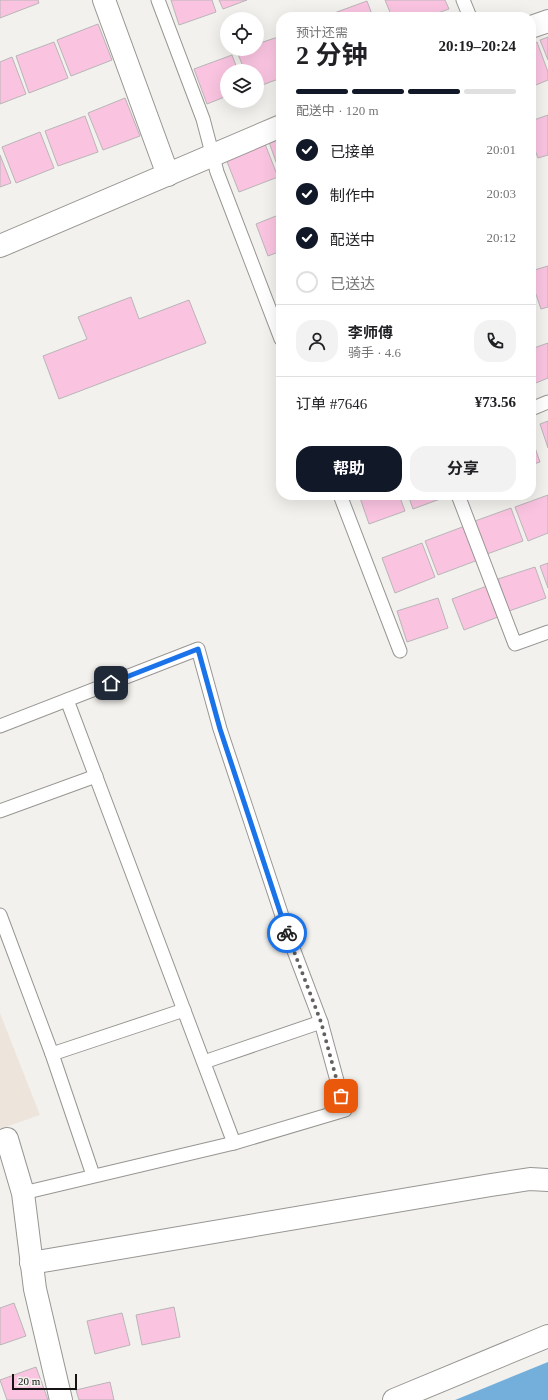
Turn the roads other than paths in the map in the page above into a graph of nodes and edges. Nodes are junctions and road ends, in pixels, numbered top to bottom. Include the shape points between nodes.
1 (104, 0) edge
2 (158, 0) edge
3 (463, 0) edge
4 (468, 12) edge
5 (548, 21) edge
6 (536, 26) edge
7 (276, 128) edge
8 (213, 154) junction
9 (168, 175) junction
10 (0, 246) edge
11 (276, 326) edge
12 (548, 402) edge
13 (536, 407) edge
14 (342, 500) edge
15 (460, 500) edge
16 (548, 632) edge
17 (400, 651) dead end
18 (67, 700) junction
19 (0, 726) edge
20 (96, 776) junction
21 (0, 811) edge
22 (0, 915) edge
23 (184, 1010) junction
24 (321, 1022) junction
25 (52, 1054) junction
26 (204, 1062) junction
27 (0, 1142) edge
28 (234, 1143) junction
29 (93, 1175) junction
30 (548, 1180) edge
31 (23, 1193) junction
32 (31, 1263) junction
33 (548, 1336) edge
34 (61, 1400) edge
35 (394, 1400) edge

1 - 9 street
2 - 8 lane via 203,119
3 - 4 lane
5 - 6 street
7 - 8 street
8 - 9 street
8 - 11 lane via 217,172
9 - 10 street
12 - 13 lane
14 - 17 lane
15 - 16 lane via 515,644
18 - 19 lane
18 - 20 lane
18 - 24 lane via 198,649 220,729 291,943
20 - 21 lane
20 - 23 lane
22 - 25 lane
23 - 25 lane
23 - 26 lane
24 - 26 lane
24 - 28 lane via 345,1110
25 - 29 lane
26 - 28 lane
27 - 31 street via 7,1139
28 - 29 lane
29 - 31 lane
30 - 32 street via 530,1179 483,1186
31 - 32 street
32 - 34 street
33 - 35 street

